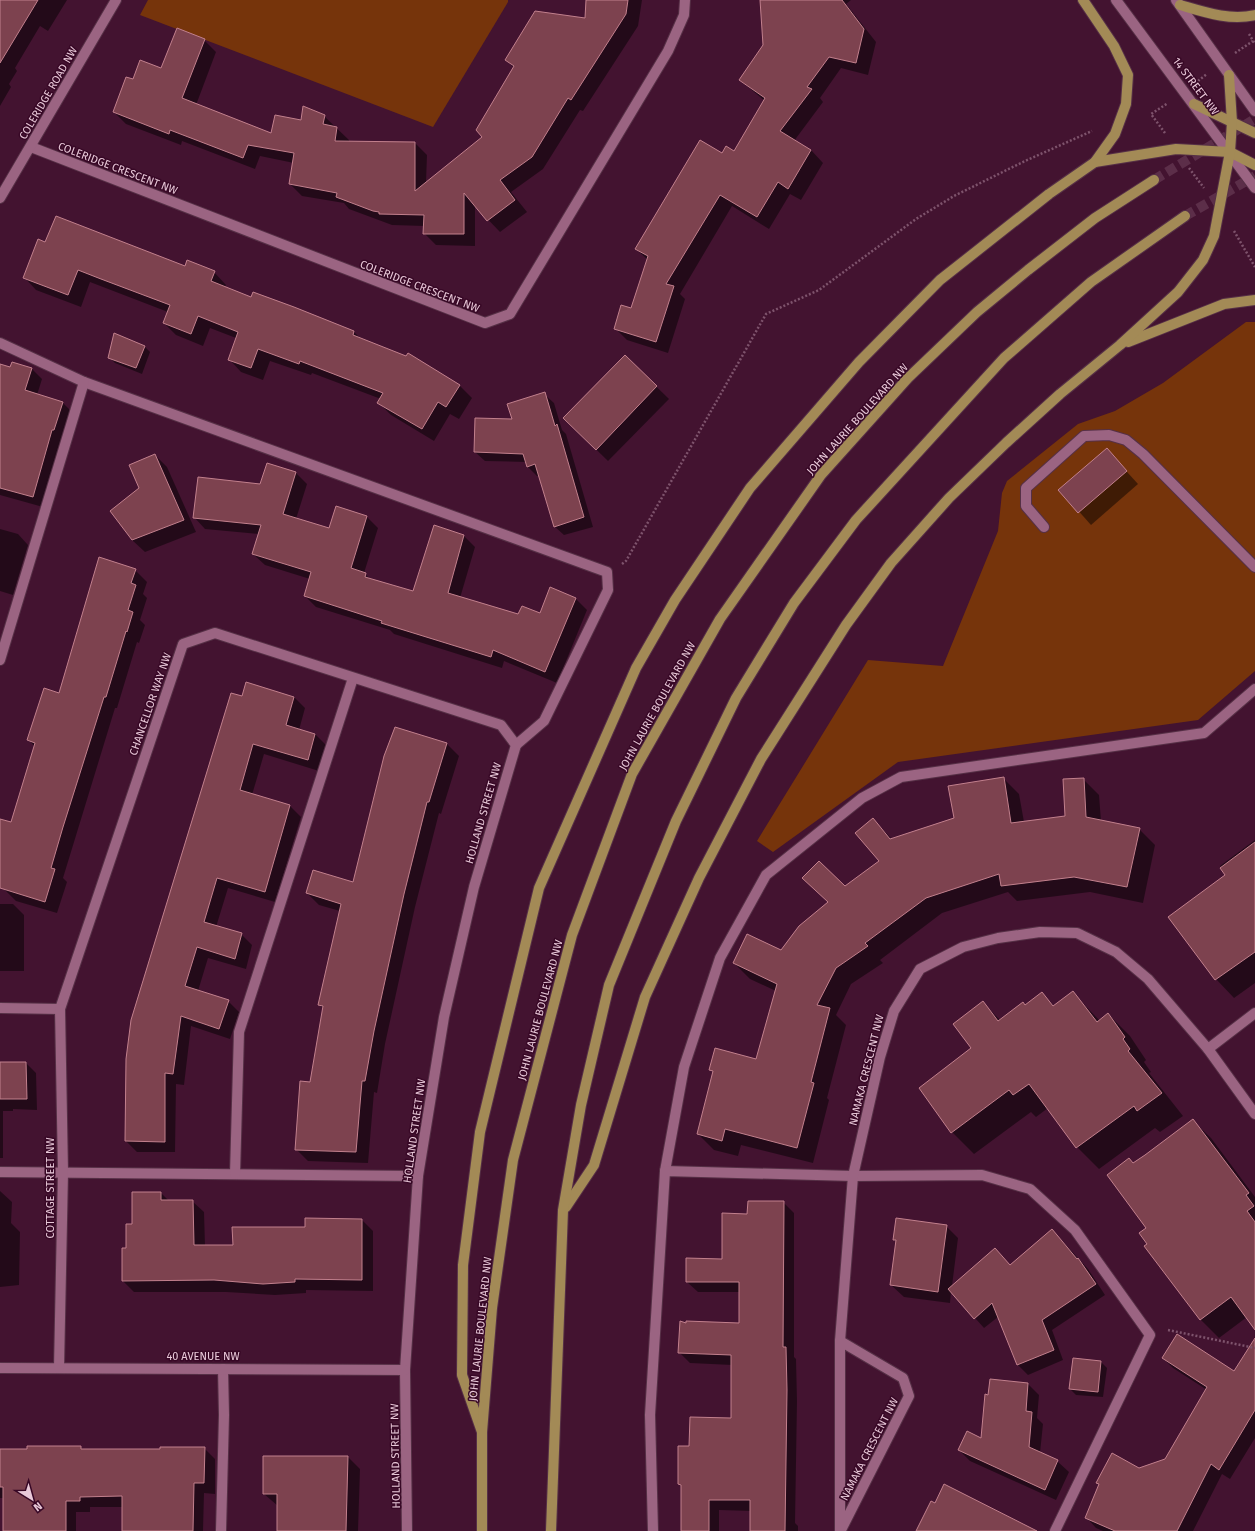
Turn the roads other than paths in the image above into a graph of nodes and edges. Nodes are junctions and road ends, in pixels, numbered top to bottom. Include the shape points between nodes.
1 (116, 0) edge
2 (685, 0) edge
3 (1083, 0) edge
4 (1116, 0) edge
5 (1178, 3) edge
6 (1255, 15) edge
7 (1229, 75) junction
8 (1194, 104) junction
9 (1255, 111) edge
10 (1232, 122) junction
11 (1255, 133) edge
12 (31, 147) junction
13 (1230, 152) junction
14 (1095, 162) junction
15 (1255, 165) edge
16 (1154, 180) tunnel mouth
17 (1255, 188) edge
18 (0, 198) edge
19 (1185, 216) tunnel mouth
20 (1255, 300) edge
21 (0, 343) edge
22 (1120, 345) junction
23 (84, 382) junction
24 (1044, 527) dead end
25 (1255, 567) edge
26 (0, 660) edge
27 (353, 678) junction
28 (1255, 689) edge
29 (516, 745) junction
30 (0, 1008) edge
31 (60, 1008) junction
32 (1255, 1013) edge
33 (1208, 1049) junction
34 (1255, 1114) edge
35 (665, 1171) junction
36 (0, 1172) edge
37 (63, 1172) junction
38 (235, 1174) junction
39 (418, 1176) junction
40 (853, 1176) junction
41 (563, 1210) junction
42 (840, 1341) junction
43 (0, 1368) edge
44 (59, 1368) junction
45 (223, 1369) junction
46 (405, 1370) junction
47 (482, 1432) junction
48 (221, 1531) edge
49 (407, 1531) edge
50 (482, 1531) edge
51 (551, 1531) edge
52 (652, 1531) edge
53 (841, 1531) edge
54 (1055, 1531) edge

1 - 12 street, COLERIDGE ROAD NW
2 - 12 street, COLERIDGE CRESCENT NW via 684,15 668,51 510,314 485,323
3 - 14 main road via 1114,46 1128,75 1126,104 1115,134
4 - 8 street, 14 STREET NW
5 - 6 main road via 1213,15
5 - 7 street
7 - 9 street
7 - 10 main road
8 - 10 main road
8 - 13 street, 14 STREET NW
10 - 11 main road
10 - 13 main road
12 - 18 street, COLERIDGE ROAD NW
13 - 14 main road via 1176,149
13 - 15 main road
13 - 17 street, 14 STREET NW
13 - 22 main road via 1214,236 1203,260 1178,292
14 - 47 main road via 1049,194 940,280 859,362 750,488 675,600 636,668 539,888 480,1132 464,1266 462,1375
16 - 47 main road, JOHN LAURIE BOULEVARD NW via 1095,218 977,312 908,378 821,475 720,619 632,774 572,935 514,1160 492,1308
19 - 41 main road via 1091,282 1004,358 856,520 790,610 736,698 686,800 609,985 581,1104
20 - 22 main road via 1224,304
21 - 23 street
22 - 41 main road via 1060,394 949,498 891,563 846,625 761,758 699,878 645,997 594,1165
23 - 26 street
23 - 29 street via 608,572 608,590 544,721
24 - 25 street via 1026,506 1026,488 1084,436 1109,435 1126,440 1143,454
27 - 29 street, CHANCELLOR WAY NW via 501,725
27 - 31 street, CHANCELLOR WAY NW via 215,633 183,644
27 - 38 street via 239,1032
28 - 35 street via 1204,733 901,777 862,798 766,875 720,958 684,1067
29 - 39 street, HOLLAND STREET NW via 474,887 445,1009
30 - 31 street
31 - 37 street, COTTAGE STREET NW
32 - 33 street
33 - 34 street, NAMAKA CRESCENT NW
33 - 40 street, NAMAKA CRESCENT NW via 1148,979 1116,952 1077,934 1040,932 998,938 963,947 920,969 894,1010 880,1057
35 - 40 street
35 - 52 street via 650,1415
36 - 37 street
37 - 38 street
37 - 44 street, COTTAGE STREET NW
38 - 39 street
39 - 46 street, HOLLAND STREET NW
40 - 42 street, NAMAKA CRESCENT NW
40 - 54 street via 982,1175 1030,1189 1074,1230 1150,1335
41 - 51 main road
42 - 53 street, NAMAKA CRESCENT NW
42 - 53 street, NAMAKA CRESCENT NW via 903,1378 909,1396
43 - 44 street, 40 AVENUE NW
44 - 45 street, 40 AVENUE NW
45 - 46 street, 40 AVENUE NW
45 - 48 street
46 - 49 street, HOLLAND STREET NW
47 - 50 main road, JOHN LAURIE BOULEVARD NW

